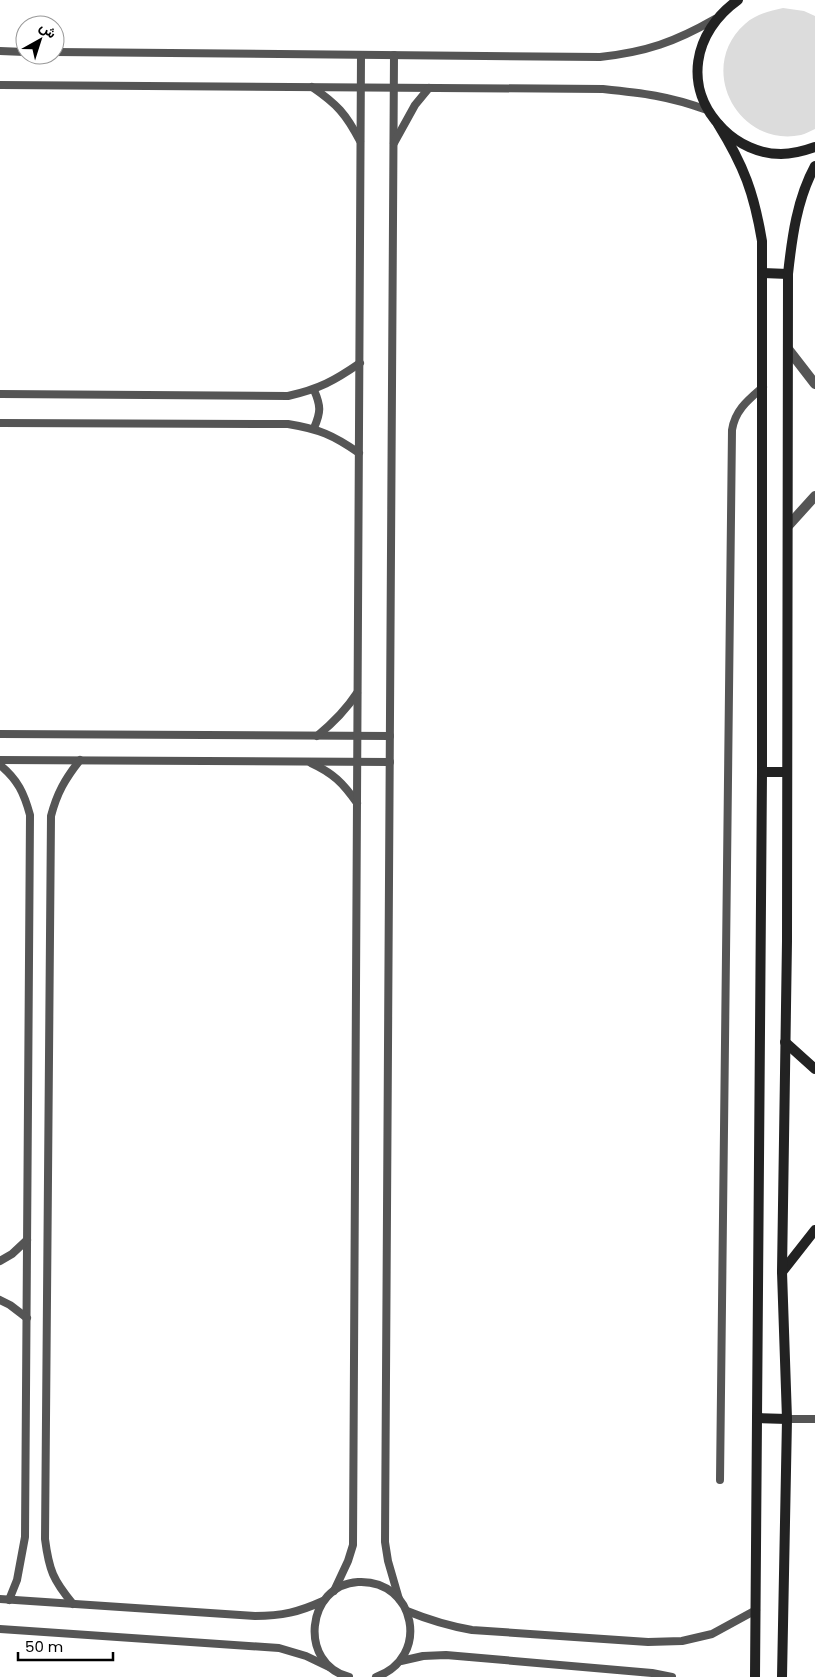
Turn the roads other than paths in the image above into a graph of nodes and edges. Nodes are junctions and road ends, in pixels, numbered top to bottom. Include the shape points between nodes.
1 (738, 0) edge
2 (727, 4) edge
3 (715, 20) junction
4 (0, 51) edge
5 (15, 52) edge
6 (65, 52) edge
7 (361, 55) junction
8 (394, 55) junction
9 (0, 84) edge
10 (312, 87) junction
11 (361, 87) junction
12 (394, 88) junction
13 (429, 88) junction
14 (707, 110) junction
15 (718, 124) junction
16 (360, 142) junction
17 (393, 144) junction
18 (815, 147) edge
19 (815, 166) edge
20 (763, 273) junction
21 (788, 274) junction
22 (788, 349) junction
23 (360, 363) junction
24 (815, 384) edge
25 (763, 387) junction
26 (314, 390) junction
27 (0, 394) edge
28 (0, 422) edge
29 (314, 428) junction
30 (359, 453) junction
31 (815, 496) edge
32 (788, 526) junction
33 (357, 693) junction
34 (0, 734) edge
35 (317, 736) junction
36 (357, 736) junction
37 (390, 736) junction
38 (0, 760) edge
39 (80, 760) junction
40 (309, 762) junction
41 (357, 762) junction
42 (390, 762) junction
43 (0, 765) edge
44 (762, 772) junction
45 (787, 772) junction
46 (357, 803) junction
47 (785, 1042) junction
48 (815, 1069) edge
49 (815, 1230) edge
50 (27, 1240) junction
51 (0, 1260) edge
52 (782, 1272) junction
53 (0, 1300) edge
54 (27, 1318) junction
55 (757, 1418) junction
56 (787, 1419) junction
57 (815, 1419) edge
58 (720, 1480) dead end
59 (334, 1591) junction
60 (399, 1599) junction
61 (0, 1600) edge
62 (9, 1600) junction
63 (323, 1601) junction
64 (72, 1604) junction
65 (756, 1610) junction
66 (407, 1611) junction
67 (0, 1629) edge
68 (401, 1661) junction
69 (331, 1668) junction
70 (349, 1677) edge
71 (376, 1677) edge
72 (672, 1677) edge
73 (755, 1677) edge
74 (782, 1677) edge

1 - 2 street
2 - 3 street
3 - 8 lane via 660,46 631,54 600,57
3 - 14 street via 698,57 698,81
4 - 5 lane
6 - 7 lane
7 - 8 lane
7 - 11 lane
8 - 12 lane
9 - 10 lane
10 - 11 lane
10 - 16 lane via 333,101 349,120
11 - 12 lane
11 - 16 lane
12 - 13 lane
12 - 17 lane
13 - 14 lane via 611,90 656,94
13 - 17 lane
14 - 15 street
15 - 18 street via 730,137 762,152 780,154
15 - 20 street via 748,180 757,210
16 - 23 lane
17 - 37 lane
19 - 21 street via 800,203
20 - 21 street
20 - 25 street
21 - 22 street
22 - 24 street
22 - 32 street
23 - 26 lane via 338,379
23 - 30 lane
25 - 44 street
25 - 58 lane via 741,406 732,430
26 - 27 lane via 288,396
26 - 29 lane via 320,402
28 - 29 lane via 288,424
29 - 30 lane via 338,438
30 - 33 lane
31 - 32 street
32 - 45 street
33 - 35 lane via 333,724
33 - 36 lane
34 - 35 lane
35 - 36 lane
36 - 37 lane
36 - 41 lane
37 - 42 lane
38 - 39 lane
39 - 40 lane
39 - 64 lane via 66,777 51,816 45,1539 54,1578
40 - 41 lane
40 - 46 lane via 328,771 345,785
41 - 42 lane
41 - 46 lane
42 - 60 lane via 385,1542
43 - 50 lane via 24,793 30,814
44 - 45 street
44 - 55 street
45 - 47 street
46 - 59 lane via 353,1545
47 - 48 street
47 - 52 street
49 - 52 street
50 - 51 lane
50 - 54 lane
52 - 56 street
53 - 54 lane
54 - 62 lane via 25,1537 17,1580
55 - 56 street
55 - 65 street
56 - 57 lane
56 - 74 street
59 - 60 lane via 356,1582 368,1582 380,1585
59 - 63 lane
60 - 66 lane
61 - 62 lane
62 - 64 lane
63 - 64 lane via 279,1616
63 - 69 lane via 314,1629 321,1657
65 - 66 lane via 712,1634 682,1641 648,1642 472,1630 428,1620
65 - 73 street
66 - 68 lane via 411,1640
67 - 69 lane via 279,1648
68 - 71 lane via 386,1674
68 - 72 lane via 446,1655
69 - 70 lane

